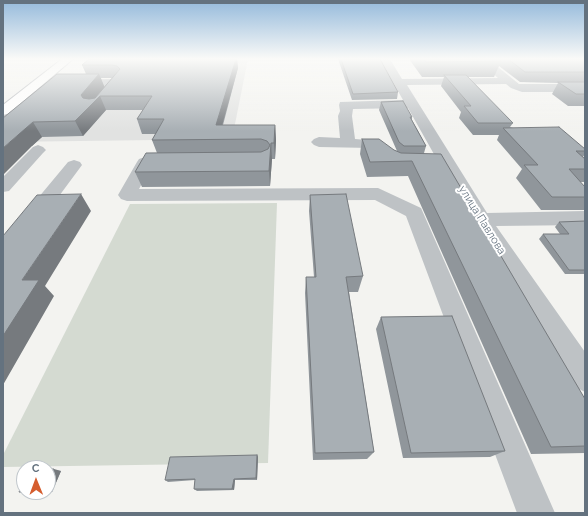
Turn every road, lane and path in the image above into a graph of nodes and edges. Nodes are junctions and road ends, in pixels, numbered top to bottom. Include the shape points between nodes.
1 (37, 83) edge
2 (117, 83) edge
3 (400, 83) edge
4 (511, 83) edge
5 (585, 88) edge
6 (412, 104) junction
7 (95, 108) edge
8 (3, 111) edge
9 (319, 142) dead end
10 (348, 143) junction
11 (38, 150) dead end
12 (404, 161) edge
13 (176, 162) edge
14 (74, 164) dead end
15 (3, 187) edge
16 (585, 218) edge
17 (481, 220) junction
18 (3, 255) edge
19 (585, 378) edge
20 (536, 513) edge

1 - 8 main road
2 - 7 street
3 - 6 street, улица Павлова
4 - 5 street via 522,88
6 - 10 street via 345,105
6 - 17 street, улица Павлова via 439,162
9 - 10 street
10 - 12 street via 375,144 397,161
11 - 15 street
13 - 20 street via 145,162 127,195 378,194 414,212
14 - 18 street
16 - 17 street
17 - 19 street, улица Павлова

